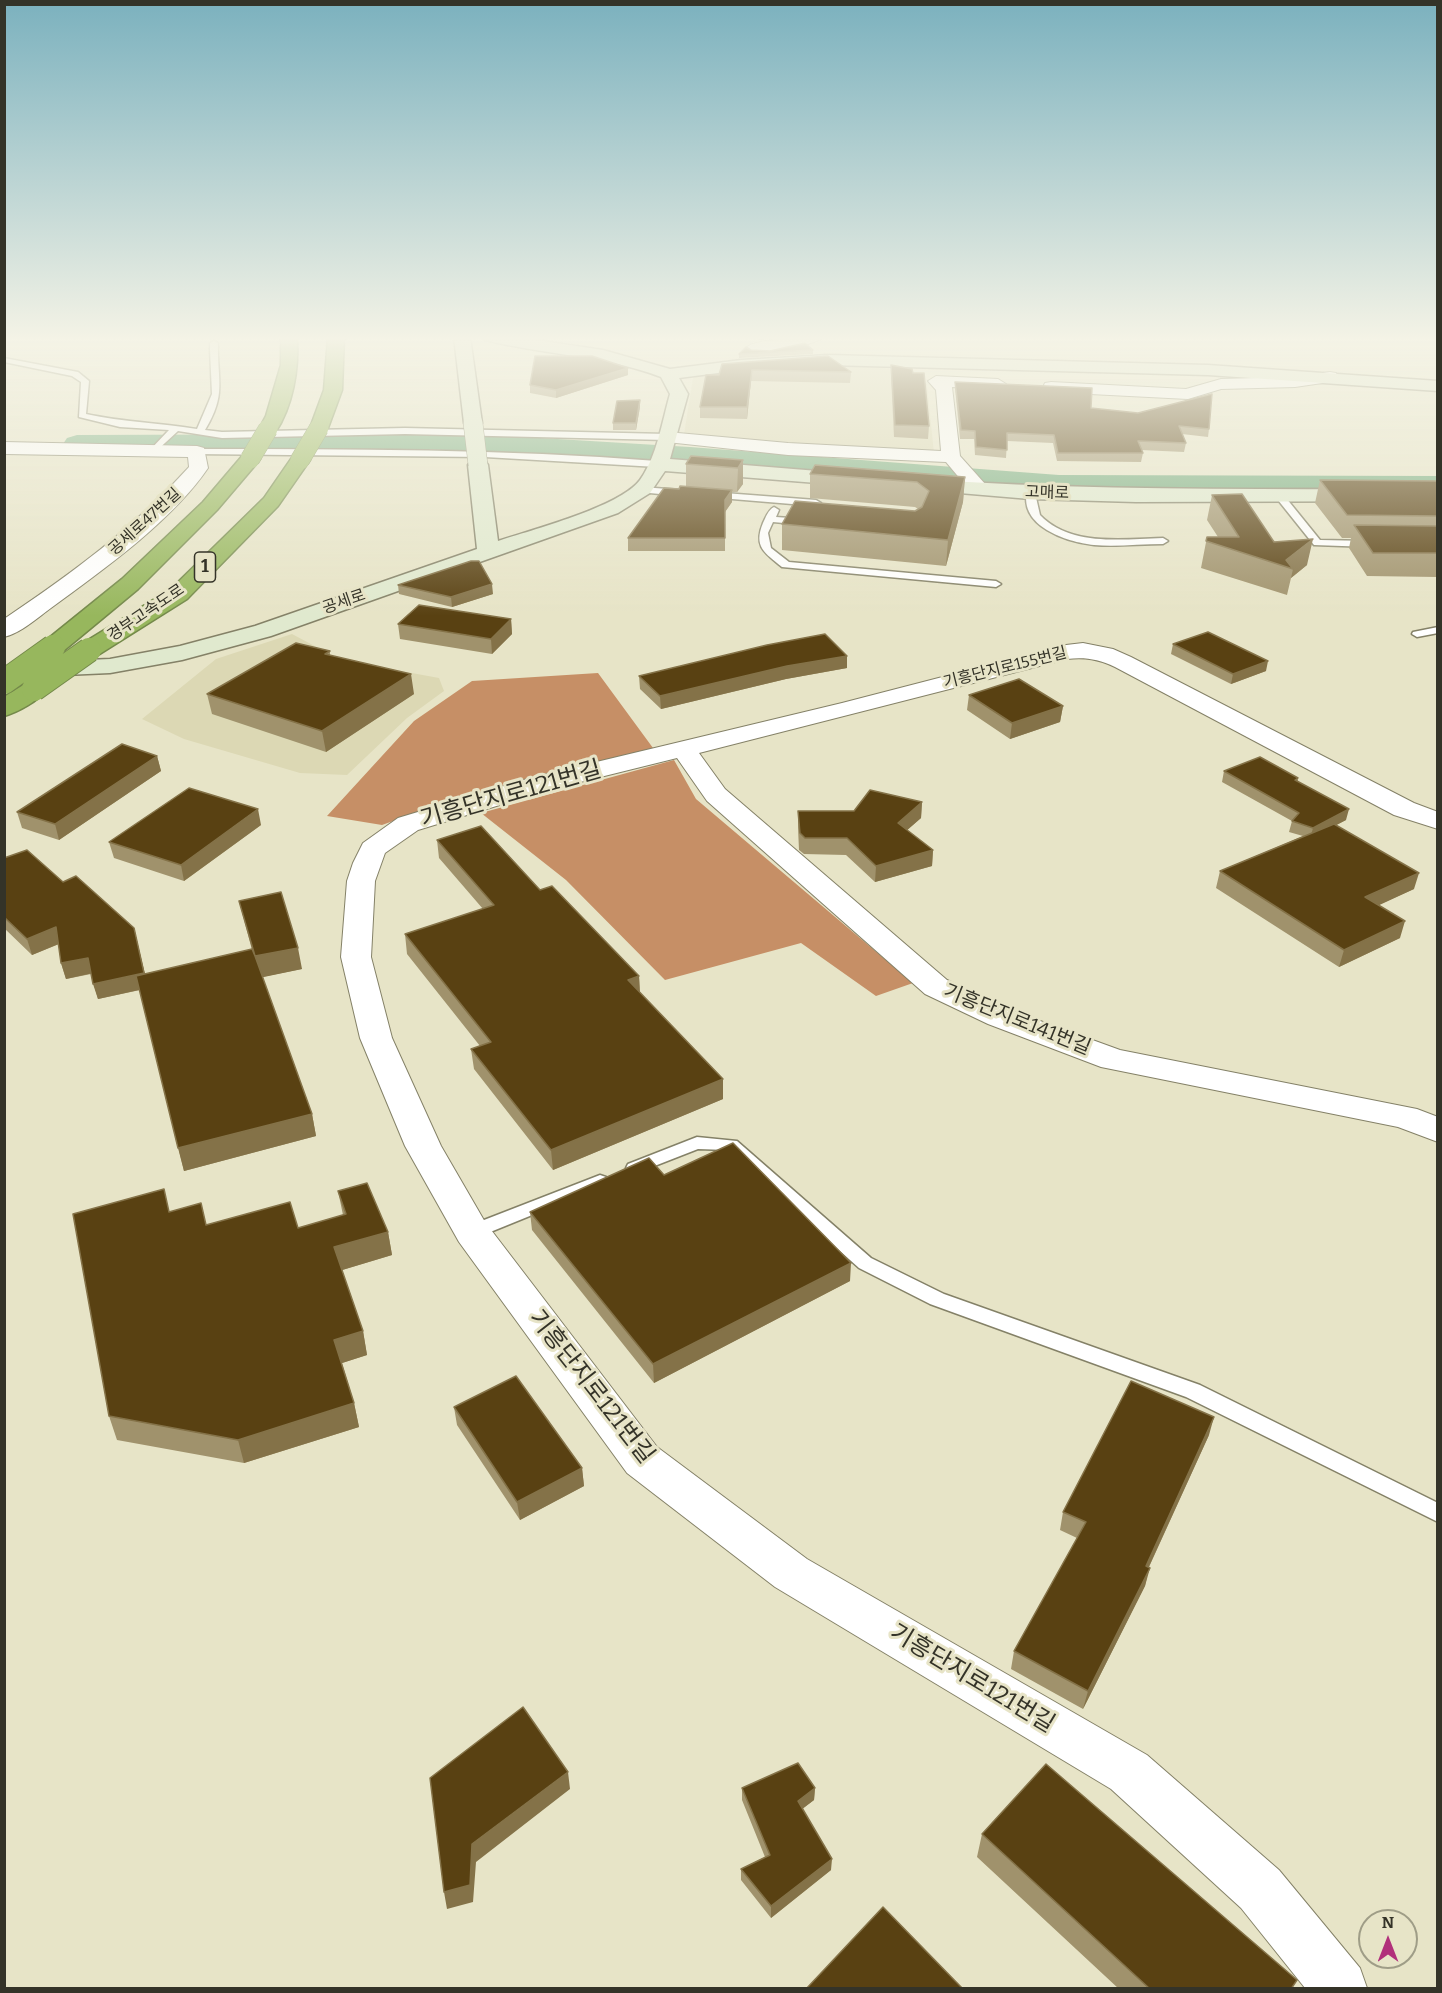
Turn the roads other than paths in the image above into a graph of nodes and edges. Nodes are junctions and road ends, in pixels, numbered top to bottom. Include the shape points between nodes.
1 (174, 430) edge
2 (192, 430) edge
3 (268, 430) edge
4 (318, 430) edge
5 (474, 430) edge
6 (668, 430) edge
7 (948, 430) edge
8 (200, 431) joint
9 (4, 448) edge
10 (663, 448) junction
11 (153, 451) junction
12 (197, 452) junction
13 (951, 457) junction
14 (876, 481) edge
15 (899, 483) edge
16 (979, 489) junction
17 (642, 490) junction
18 (688, 493) edge
19 (1030, 493) junction
20 (699, 494) edge
21 (1279, 495) junction
22 (1437, 495) edge
23 (779, 500) junction
24 (824, 504) edge
25 (769, 519) junction
26 (813, 522) edge
27 (1163, 541) dead end
28 (1383, 544) edge
29 (488, 552) junction
30 (996, 584) dead end
31 (4, 630) edge
32 (1437, 630) edge
33 (1417, 634) dead end
34 (4, 671) edge
35 (4, 682) edge
36 (4, 708) edge
37 (684, 749) junction
38 (1437, 821) edge
39 (1437, 1130) edge
40 (472, 1232) junction
41 (1437, 1513) edge
42 (1340, 1989) edge

1 - 11 lane
2 - 8 lane
3 - 35 highway, 경부고속도로 / 1, bridge via 250,459 210,506 130,584
4 - 36 highway, 경부고속도로 / 1, bridge via 271,502 179,594
5 - 29 street, bridge
6 - 10 street, 공세로
7 - 13 street
8 - 10 lane via 222,435 405,431
9 - 11 street
10 - 12 lane via 522,455
10 - 13 street
10 - 14 street
10 - 17 street, 공세로 via 653,475
11 - 12 street
12 - 31 street, 공세로47번길 via 199,468 176,495 101,562
13 - 16 street
15 - 16 street, 고매로
16 - 19 street, 고매로
17 - 18 lane
17 - 29 street, 공세로 via 611,509
19 - 21 street, 고매로
19 - 27 lane via 1035,516 1062,534 1093,542
20 - 23 lane
21 - 22 street, 고매로
21 - 28 lane via 1317,543
23 - 24 lane
23 - 25 lane
25 - 26 lane
25 - 30 lane via 763,533 766,549 786,566
29 - 34 street, 공세로 via 263,631 182,653 110,666
32 - 33 lane
37 - 38 street, 기흥단지로155번길 via 1083,650 1123,662 1404,809
37 - 39 street, 기흥단지로141번길 via 716,795 936,987 999,1017 1113,1059 1405,1117
37 - 40 street, 기흥단지로121번길 via 543,783 408,824 373,849 361,881 356,957 376,1038 423,1146
40 - 41 lane via 697,1143 731,1146 865,1263 937,1299 1193,1391
40 - 42 street, 기흥단지로121번길 via 642,1460 791,1573 1130,1772 1260,1889

